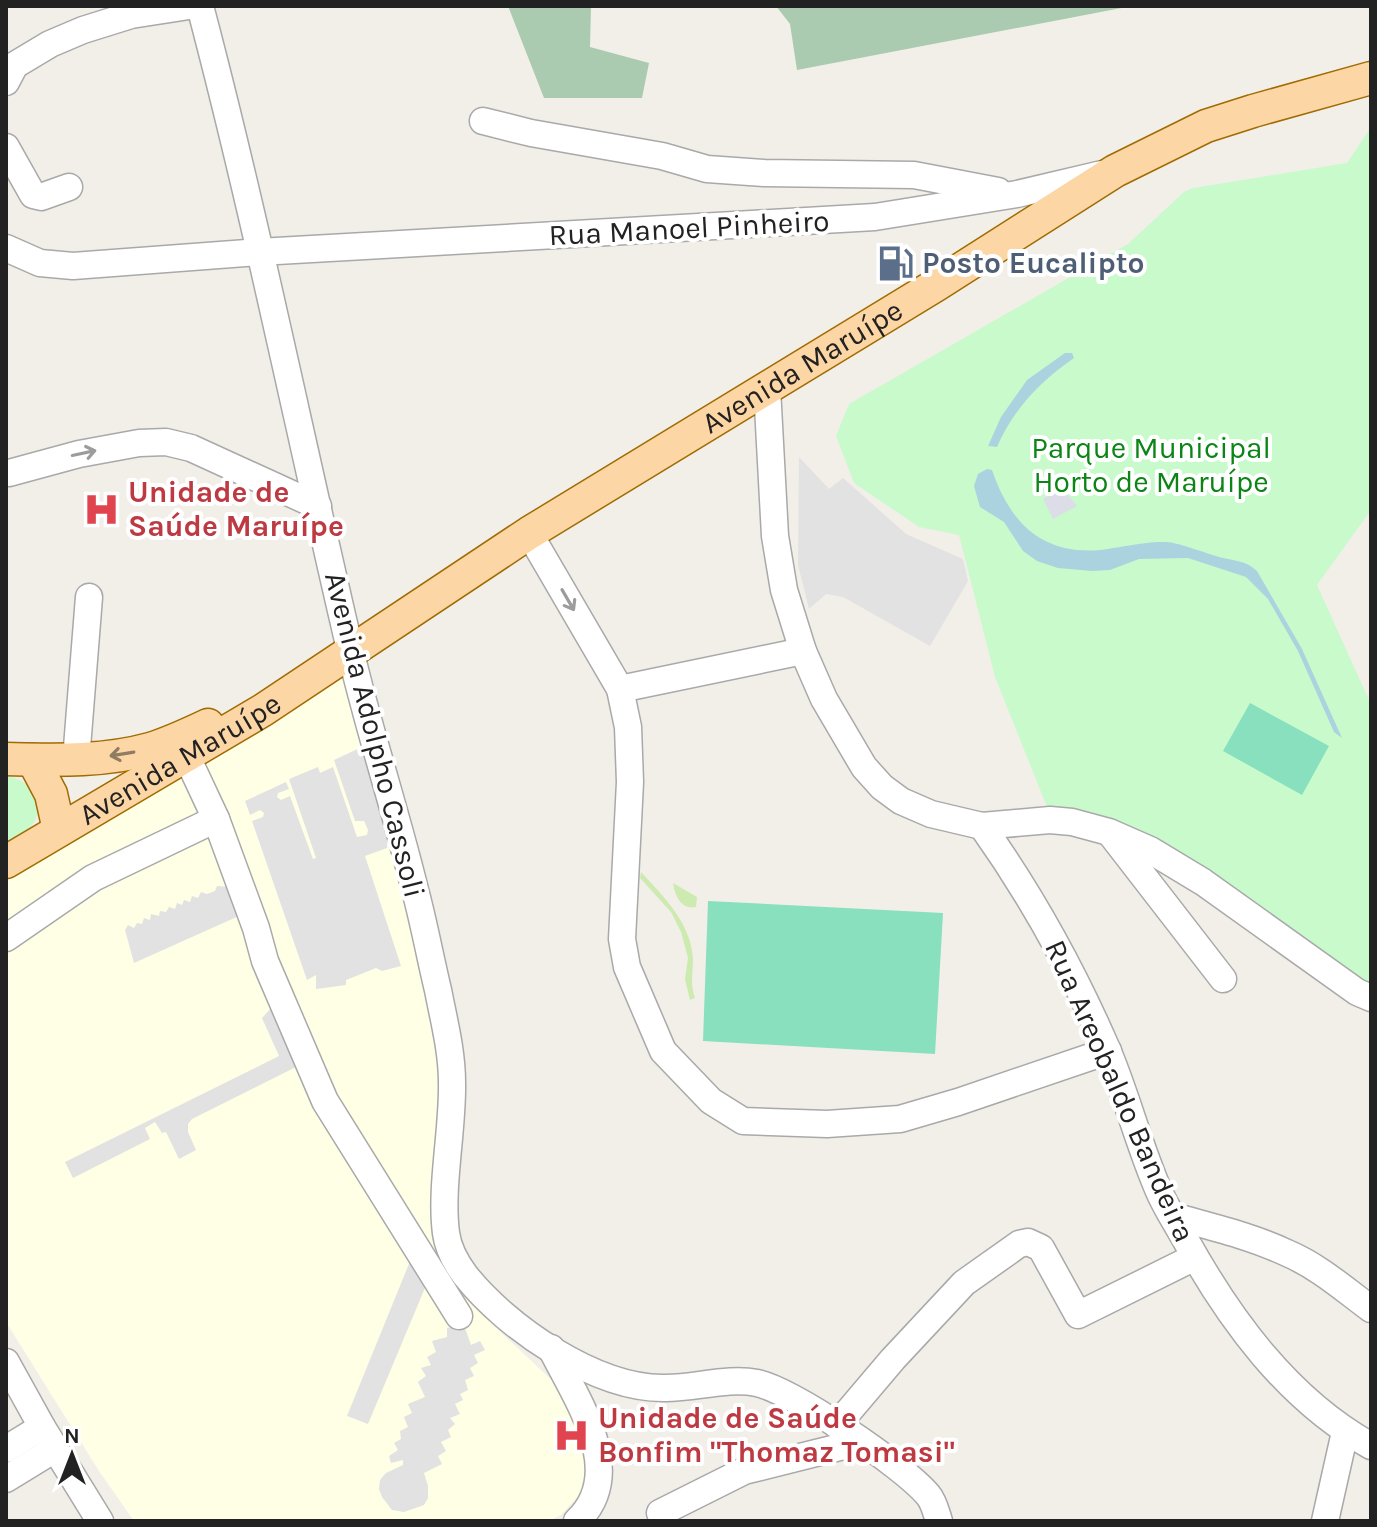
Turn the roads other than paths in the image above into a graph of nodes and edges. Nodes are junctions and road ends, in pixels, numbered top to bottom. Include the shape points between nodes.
1 (189, 6) edge
2 (200, 6) edge
3 (10, 73) edge
4 (1371, 78) edge
5 (483, 121) dead end
6 (6, 147) edge
7 (1115, 171) junction
8 (69, 187) dead end
9 (1017, 194) junction
10 (6, 248) edge
11 (259, 252) junction
12 (767, 388) junction
13 (7, 473) edge
14 (318, 506) junction
15 (529, 533) junction
16 (89, 597) dead end
17 (803, 651) junction
18 (350, 652) junction
19 (299, 686) junction
20 (620, 689) junction
21 (187, 757) junction
22 (20, 759) edge
23 (76, 760) junction
24 (216, 819) junction
25 (982, 826) junction
26 (59, 830) junction
27 (1109, 832) junction
28 (6, 862) edge
29 (6, 938) edge
30 (1223, 979) dead end
31 (1371, 998) edge
32 (1108, 1051) junction
33 (1173, 1216) junction
34 (1195, 1257) junction
35 (1371, 1309) edge
36 (459, 1316) dead end
37 (551, 1348) junction
38 (6, 1362) edge
39 (837, 1425) junction
40 (1345, 1432) junction
41 (48, 1438) junction
42 (860, 1442) junction
43 (1371, 1446) edge
44 (6, 1449) edge
45 (6, 1479) edge
46 (660, 1513) dead end
47 (100, 1521) edge
48 (577, 1521) edge
49 (939, 1521) edge
50 (1325, 1521) edge

1 - 3 street via 131,15 83,30 50,44
2 - 11 street, Avenida Adolpho Cassoli
4 - 7 main road, Avenida Maruípe via 1206,126
5 - 9 street via 707,169 914,175
6 - 8 street via 33,195
7 - 9 street, Rua Manoel Pinheiro
7 - 12 main road, Avenida Maruípe
9 - 11 street, Rua Manoel Pinheiro via 875,217
10 - 11 street, Rua Manoel Pinheiro via 40,263 73,266
11 - 14 street, Avenida Adolpho Cassoli
12 - 15 main road, Avenida Maruípe
12 - 17 street via 778,562
13 -> 14 street via 79,454 166,442 191,448
14 - 18 street, Avenida Adolpho Cassoli
15 - 18 main road, Avenida Maruípe
15 -> 20 street
16 - 23 street
17 - 20 street
17 - 25 street via 842,733 882,787 931,814
18 - 19 main road, Avenida Maruípe
18 - 37 street, Avenida Adolpho Cassoli via 416,891 450,1048 446,1234 464,1273 489,1301
19 - 21 main road, Avenida Maruípe
19 -> 23 main road, Avenida Maruípe via 152,748
20 - 32 street via 630,782 622,939 627,967 663,1051 711,1101 743,1121 827,1124 900,1119
21 - 24 street
21 - 26 main road, Avenida Maruípe
22 - 23 main road, Avenida Maruípe
22 - 26 main road via 51,794
24 - 29 street via 93,878
24 - 36 street via 265,961 325,1101
25 - 27 street via 1050,820
25 - 32 street, Rua Areobaldo Bandeira via 1045,923
26 - 28 main road, Avenida Maruípe
27 - 30 street
27 - 31 street via 1203,882
32 - 33 street, Rua Areobaldo Bandeira via 1158,1190
33 - 34 street, Rua Areobaldo Bandeira
33 - 35 street via 1289,1253
34 - 39 street via 1078,1315 1041,1248 1019,1244 964,1283
34 - 40 street, Rua Areobaldo Bandeira via 1257,1349
37 - 39 street, Avenida Adolpho Cassoli via 612,1381 635,1386 759,1384
37 - 48 street via 600,1461 595,1491
38 - 41 street
39 - 42 street, Avenida Adolpho Cassoli
40 - 43 street, Rua Areobaldo Bandeira
40 - 50 street
41 - 44 street
41 - 45 street
41 - 47 street
42 - 46 street via 744,1471
42 - 49 street, Avenida Adolpho Cassoli via 931,1498

